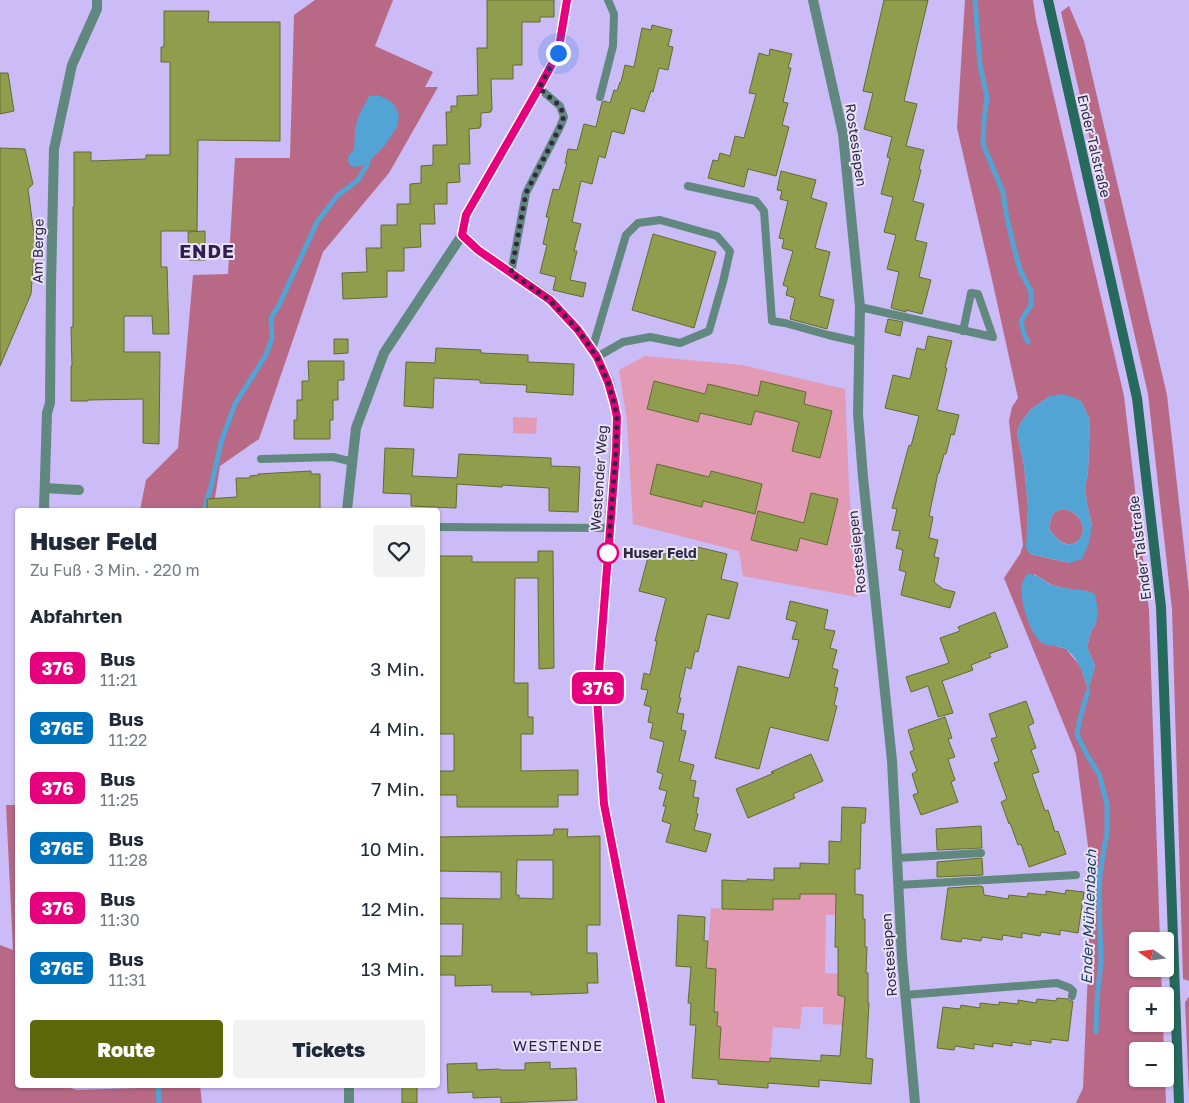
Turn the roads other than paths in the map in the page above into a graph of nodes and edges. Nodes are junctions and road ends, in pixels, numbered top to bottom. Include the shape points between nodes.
1 (97, 0) edge
2 (567, 0) edge
3 (608, 0) edge
4 (814, 0) edge
5 (1048, 0) edge
6 (539, 88) junction
7 (600, 96) dead end
8 (688, 186) dead end
9 (462, 235) junction
10 (511, 273) junction
11 (860, 307) junction
12 (963, 331) junction
13 (859, 342) junction
14 (595, 354) junction
15 (261, 459) dead end
16 (353, 462) junction
17 (45, 488) junction
18 (79, 490) dead end
19 (44, 508) edge
20 (347, 508) edge
21 (440, 527) edge
22 (610, 528) junction
23 (981, 853) dead end
24 (897, 858) junction
25 (1076, 875) dead end
26 (898, 885) junction
27 (906, 995) junction
28 (1072, 996) dead end
29 (349, 1088) edge
30 (349, 1103) edge
31 (660, 1103) edge
32 (916, 1103) edge
33 (1179, 1103) edge

1 - 17 street, Am Berge via 97,9 72,65 54,149 50,403
2 - 6 street via 558,53
3 - 7 lane via 614,14 614,46
4 - 11 street, Rostesiepen via 843,134
5 - 33 main road, Ender Talstraße via 1137,398 1161,607
6 - 9 street via 466,215
6 - 10 lane via 560,106 564,116 526,193
8 - 13 lane via 756,201 764,212 772,321
9 - 10 street, Westender Weg
9 - 16 street via 384,353 356,428
10 - 14 street, Westender Weg via 550,300
11 - 12 lane
11 - 13 street, Rostesiepen
12 - 12 lane via 993,338 978,294 972,293
13 - 24 street, Rostesiepen via 859,423 892,761
14 - 14 lane via 626,235 638,222 660,220 717,236 730,251 709,331 680,343 650,337 623,342
14 - 22 street, Westender Weg via 608,382 617,417
15 - 16 lane via 333,457
16 - 20 street
17 - 18 street
17 - 19 street, Am Berge
21 - 22 lane
22 - 31 street, Westender Weg via 597,697 604,804
23 - 24 lane
24 - 26 street, Rostesiepen
25 - 26 lane
26 - 27 street, Rostesiepen
27 - 28 lane via 1057,983 1070,988
27 - 32 street, Rostesiepen
29 - 30 street

